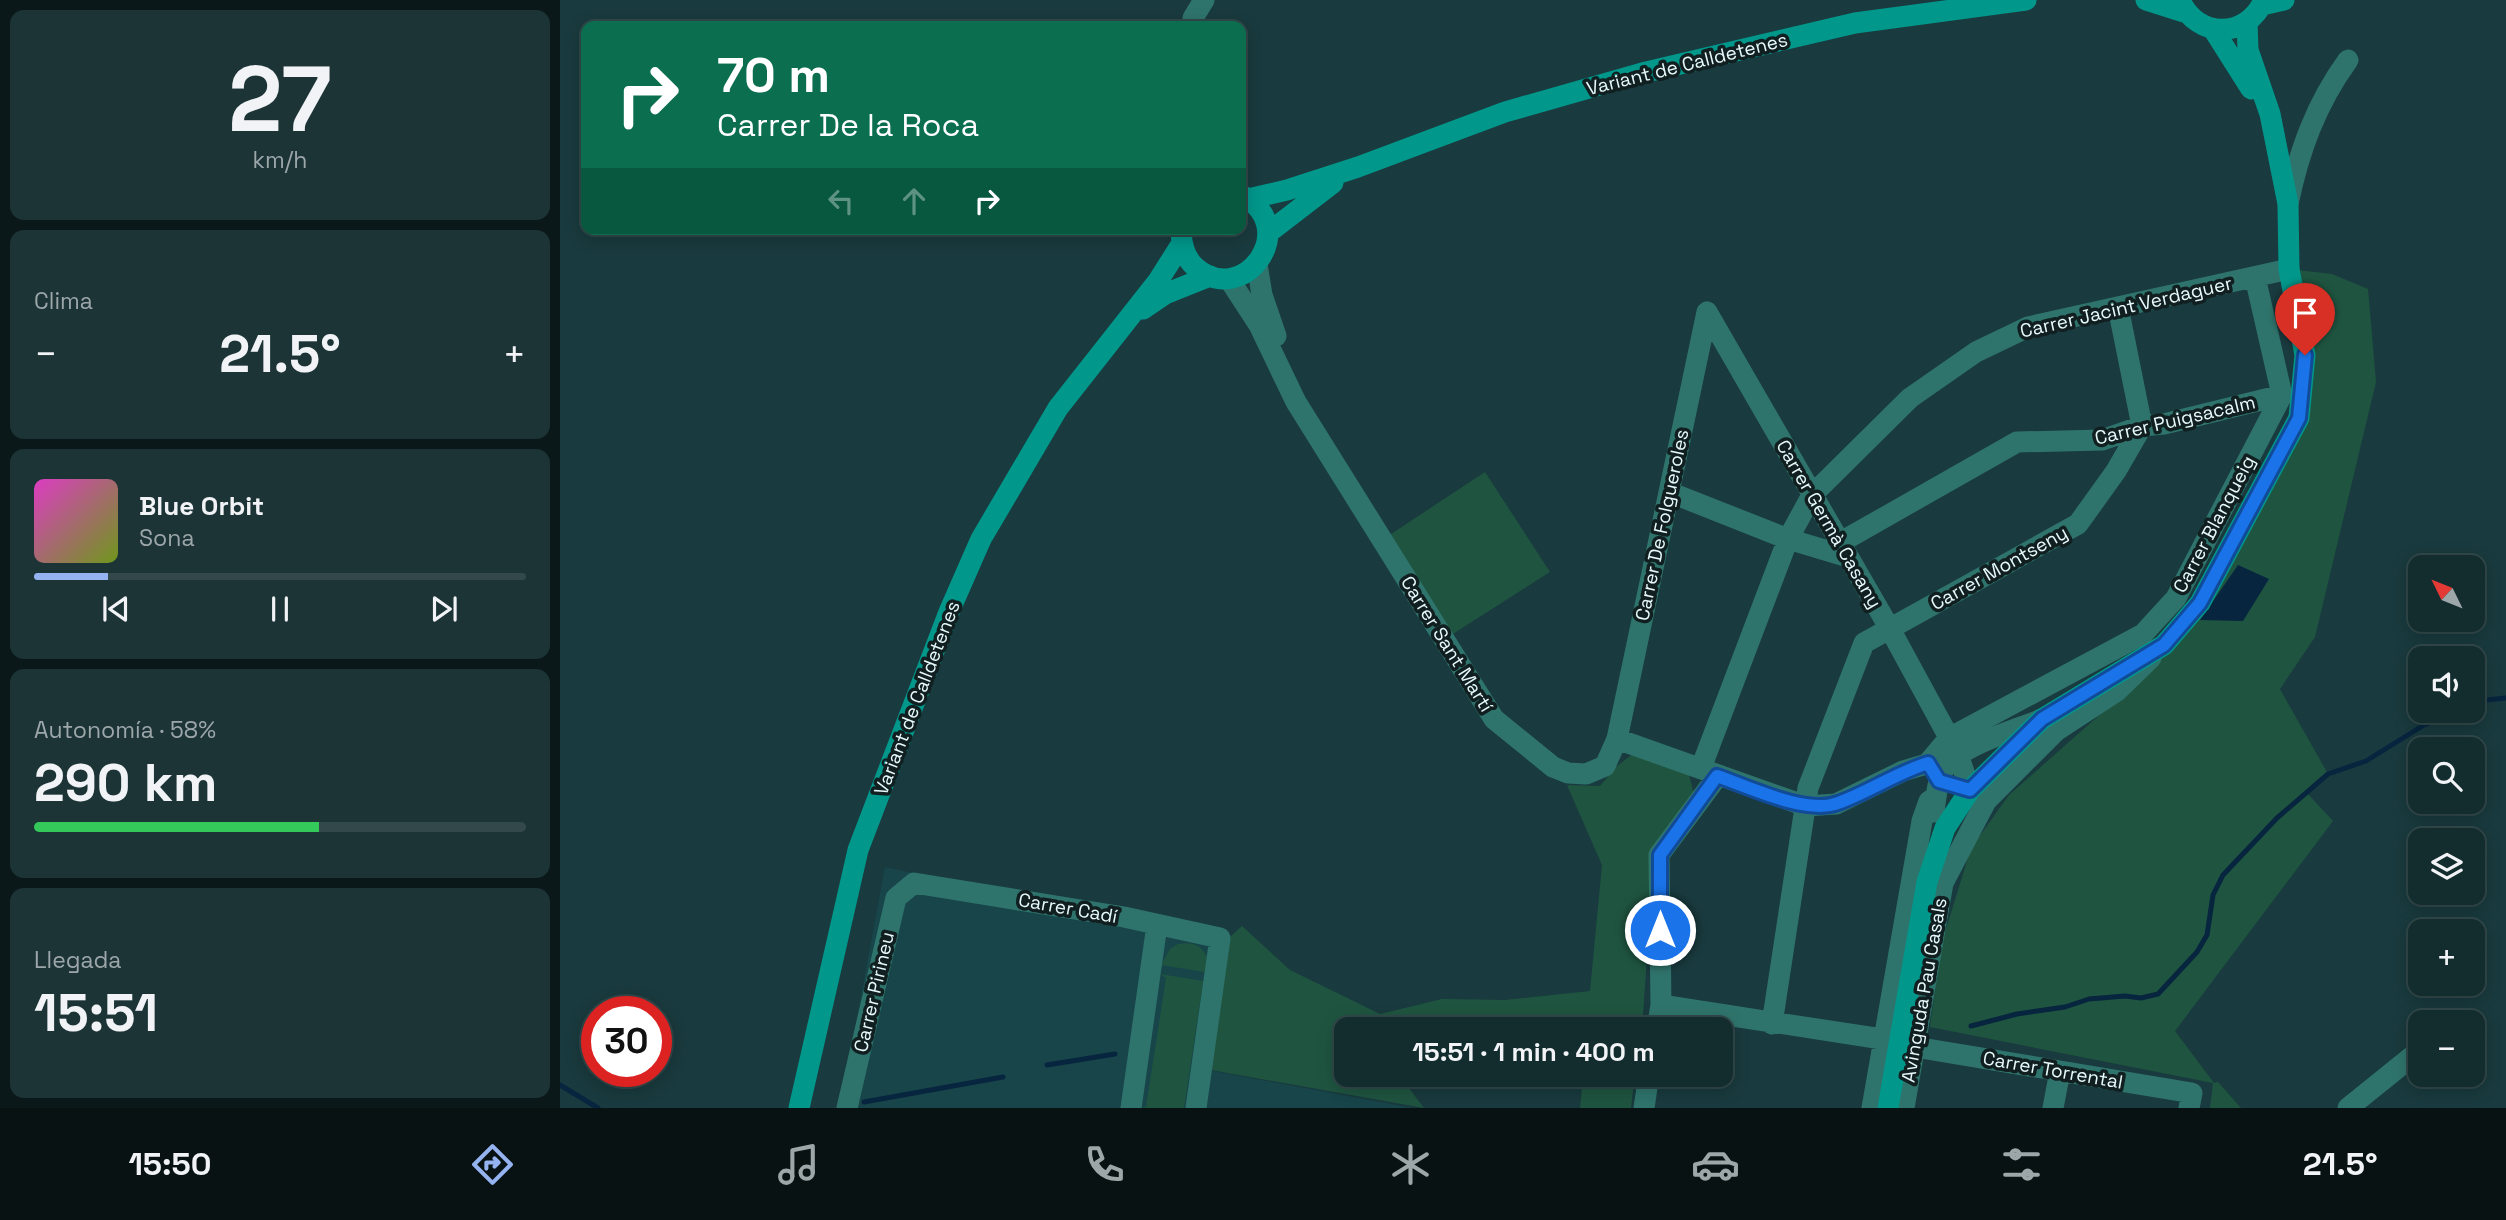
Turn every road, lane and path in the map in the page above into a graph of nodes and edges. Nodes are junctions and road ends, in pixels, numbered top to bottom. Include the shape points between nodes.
1 (1204, 0) edge
2 (2026, 0) edge
3 (2146, 0) edge
4 (2284, 0) edge
5 (2263, 2) edge
6 (2184, 6) edge
7 (1193, 21) edge
8 (2247, 23) junction
9 (2213, 29) junction
10 (2348, 60) dead end
11 (2279, 154) junction
12 (1358, 167) junction
13 (1246, 197) edge
14 (1246, 199) edge
15 (2288, 204) junction
16 (1268, 233) junction
17 (1182, 236) edge
18 (1257, 264) junction
19 (2289, 269) junction
20 (1219, 277) junction
21 (2255, 277) junction
22 (2118, 307) junction
23 (1707, 312) joint
24 (1121, 324) junction
25 (2282, 395) junction
26 (2142, 426) junction
27 (1336, 468) junction
28 (1669, 492) junction
29 (1812, 495) junction
30 (1788, 539) junction
31 (1845, 549) junction
32 (1890, 629) junction
33 (2164, 645) junction
34 (2042, 719) junction
35 (1617, 739) junction
36 (1954, 746) junction
37 (1709, 772) junction
38 (1934, 780) junction
39 (1970, 790) junction
40 (1806, 806) junction
41 (1927, 882) junction
42 (914, 883) joint
43 (1157, 925) junction
44 (1661, 1005) junction
45 (1659, 1017) edge
46 (1772, 1024) junction
47 (1882, 1039) junction
48 (1915, 1047) junction
49 (2408, 1060) edge
50 (2060, 1071) junction
51 (1647, 1087) edge
52 (2190, 1101) edge
53 (799, 1108) edge
54 (847, 1108) edge
55 (1131, 1108) edge
56 (1196, 1108) edge
57 (1644, 1108) edge
58 (1872, 1108) edge
59 (1888, 1108) edge
60 (1904, 1108) edge
61 (2053, 1108) edge
62 (2348, 1108) edge

1 - 7 street
2 - 12 street, Variant de Calldetenes via 1855,23 1642,74 1505,112
3 - 6 street
4 - 5 street
5 - 8 street
6 - 9 street via 2201,24
8 - 9 street via 2234,29
8 - 11 street via 2248,50
9 - 11 street via 2248,80
10 - 15 street via 2313,118
11 - 15 street
12 - 13 street, Variant de Calldetenes via 1287,190
12 - 16 street, Variant de Calldetenes
14 - 16 street via 1264,215
15 - 19 street
16 - 18 street
17 - 20 street via 1191,263
17 - 24 street, Variant de Calldetenes via 1158,281
18 - 20 street, Variant de Calldetenes via 1242,275
18 - 27 street, Carrer Sant Martí via 1262,295 1289,373
19 - 21 street, Carrer Jacint Verdaguer
19 - 33 street via 2305,355 2299,418 2200,603
20 - 24 street, Variant de Calldetenes via 1165,294
20 - 27 street, Carrer Sant Martí via 1259,325 1296,402
21 - 22 street, Carrer Jacint Verdaguer
21 - 25 street
22 - 26 street
22 - 29 street, Carrer Jacint Verdaguer via 2028,327 1976,352 1910,398
23 - 28 street, Carrer De Folgueroles
23 - 29 street, Carrer Germà Casany
24 - 53 street, Variant de Calldetenes via 1037,443 981,539 936,640 858,850
25 - 26 street, Carrer Puigsacalm
25 - 36 street, Carrer Blanqueig via 2176,597 2143,634
26 - 31 street, Carrer Puigsacalm via 2102,440 2017,442
26 - 32 street, Carrer Montseny via 2078,524
27 - 35 street, Carrer Sant Martí via 1494,719 1553,767 1568,773 1586,774 1605,766
28 - 30 street
28 - 35 street, Carrer De Folgueroles
29 - 30 street, Carrer Jacint Verdaguer
29 - 31 street, Carrer Germà Casany
30 - 31 street
30 - 37 street, Carrer Jacint Verdaguer
31 - 32 street, Carrer Germà Casany
32 - 36 street, Carrer Germà Casany
32 - 40 street, Carrer Montseny via 1864,643 1808,788
33 - 34 street, Avinguda Pau Casals
33 - 48 street, Avinguda Pau Casals via 2117,691 2056,731 1986,801 1943,883
34 - 36 street, Avinguda Pau Casals
34 - 39 street, Avinguda Pau Casals
35 - 37 street
36 - 38 street, Avinguda Pau Casals
36 - 39 street
37 - 40 street
37 - 44 street, Carrer Jacint Verdaguer via 1660,855
38 - 39 street
38 - 40 street via 1903,771 1836,804
38 - 41 street, Avinguda Pau Casals
38 - 47 street, Avinguda Pau Casals via 1922,821
39 - 41 street, Avinguda Pau Casals via 1945,828
40 - 46 street, Carrer Montseny
41 - 59 street, Avinguda Pau Casals
42 - 43 street, Carrer Cadí
42 - 54 street, Carrer Pirineu via 896,898
43 - 55 street
43 - 56 street, Carrer Cadí via 1220,938
44 - 45 street, Carrer Jacint Verdaguer
44 - 46 street
46 - 47 street
47 - 58 street, Avinguda Pau Casals
48 - 50 street, Carrer Torrental
48 - 60 street, Avinguda Pau Casals
49 - 62 street
50 - 52 street, Carrer Torrental
50 - 61 street
51 - 57 street

